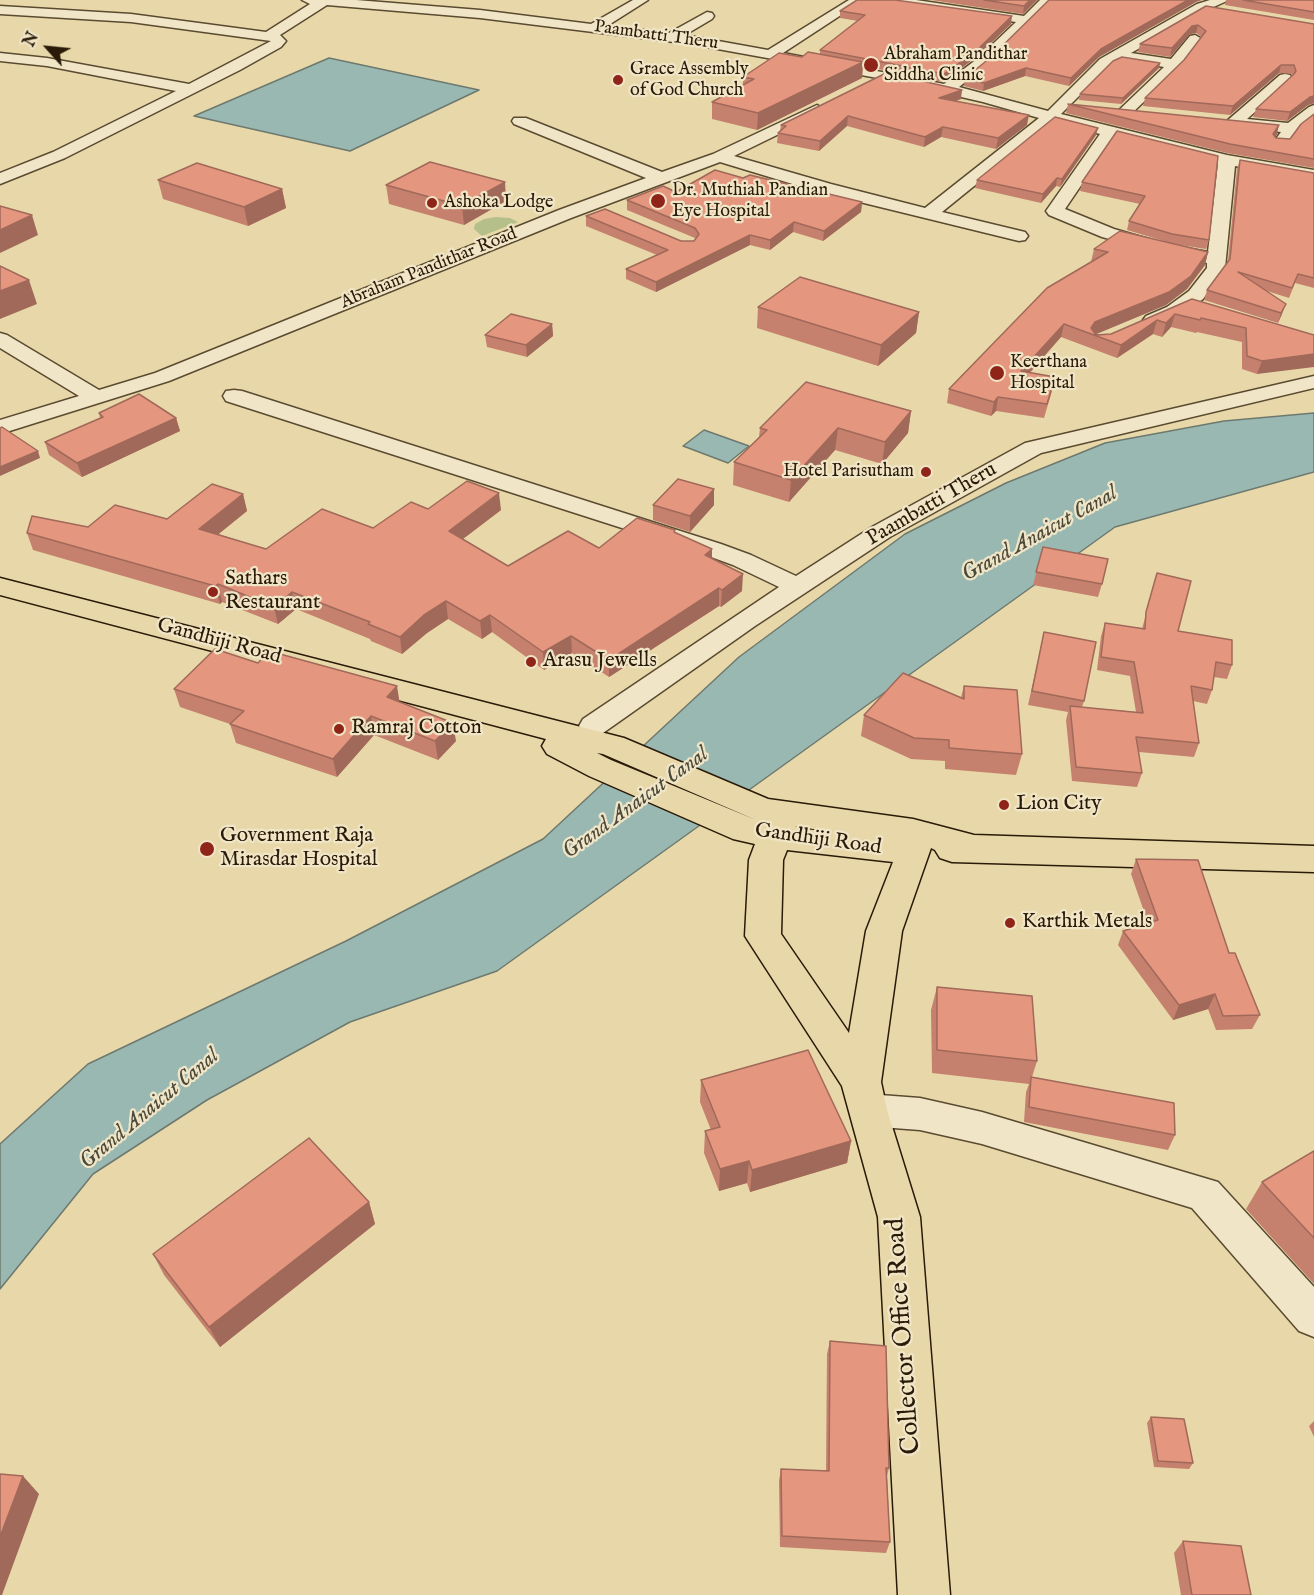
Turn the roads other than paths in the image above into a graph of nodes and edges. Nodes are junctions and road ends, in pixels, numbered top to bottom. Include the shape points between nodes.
1 (403, 0) edge
2 (642, 0) edge
3 (858, 0) edge
4 (889, 0) edge
5 (1047, 0) edge
6 (328, 1) edge
7 (1214, 2) edge
8 (508, 3) dead end
9 (388, 7) junction
10 (0, 10) edge
11 (1236, 13) edge
12 (480, 14) junction
13 (707, 16) dead end
14 (1027, 21) junction
15 (595, 27) junction
16 (268, 36) junction
17 (673, 38) junction
18 (1196, 39) dead end
19 (771, 54) junction
20 (1118, 55) junction
21 (0, 57) edge
22 (1175, 64) junction
23 (883, 75) junction
24 (1285, 78) edge
25 (190, 89) junction
26 (855, 90) edge
27 (946, 90) junction
28 (830, 103) edge
29 (1083, 107) edge
30 (1105, 109) edge
31 (1057, 110) junction
32 (1314, 110) edge
33 (1125, 112) junction
34 (1147, 114) edge
35 (520, 121) dead end
36 (1291, 128) junction
37 (1110, 131) junction
38 (719, 157) junction
39 (1227, 160) junction
40 (1266, 167) junction
41 (1314, 175) edge
42 (661, 178) junction
43 (0, 179) edge
44 (591, 204) junction
45 (613, 213) edge
46 (928, 214) junction
47 (1019, 236) dead end
48 (1217, 259) junction
49 (1186, 303) junction
50 (1207, 310) edge
51 (1132, 329) edge
52 (0, 339) edge
53 (1314, 382) edge
54 (234, 396) dead end
55 (96, 397) junction
56 (0, 428) edge
57 (0, 586) edge
58 (798, 587) junction
59 (602, 747) junction
60 (766, 822) junction
61 (914, 842) junction
62 (1314, 859) edge
63 (864, 1096) junction
64 (1314, 1317) edge
65 (924, 1595) edge

1 - 9 street
2 - 15 street
3 - 19 street
4 - 14 street
5 - 14 street
6 - 9 street, Paambatti Theru
6 - 16 street
7 - 11 street
7 - 20 street
8 - 12 street
9 - 12 street, Paambatti Theru
10 - 16 street via 131,18
12 - 15 street, Paambatti Theru
13 - 17 street
14 - 27 street
15 - 17 street, Paambatti Theru
16 - 25 street via 279,41
17 - 19 street, Paambatti Theru
18 - 22 street
19 - 23 street, Paambatti Theru
20 - 22 street
20 - 31 street via 1105,62
21 - 25 street
22 - 33 street
23 - 26 street
23 - 27 street, Paambatti Theru
24 - 36 street via 1229,122
25 - 43 street via 59,155
27 - 31 street, Paambatti Theru
28 - 38 street, Abraham Pandithar Road
29 - 31 street
30 - 33 street
31 - 37 street
31 - 46 street
32 - 36 street
33 - 34 street
35 - 42 street
36 - 40 street
37 - 39 street
37 - 48 street via 1054,211 1108,233
38 - 42 street, Abraham Pandithar Road
38 - 46 street
39 - 40 street
39 - 48 street
40 - 41 street
42 - 44 street, Abraham Pandithar Road
44 - 45 street
44 - 55 street, Abraham Pandithar Road via 162,376
46 - 47 street
48 - 49 street via 1216,268
49 - 50 street
49 - 51 street
52 - 55 street
53 - 58 street, Paambatti Theru via 1033,448 881,532
54 - 58 street via 712,549
55 - 56 street, Abraham Pandithar Road
57 - 59 main road, Gandhiji Road
58 - 59 street, Paambatti Theru
59 - 60 main road, Gandhiji Road
60 - 61 main road, Gandhiji Road via 803,841
60 - 63 main road, Collector Office Road via 763,936
61 - 62 main road, Gandhiji Road via 974,848
61 - 63 main road, Collector Office Road via 884,931
63 - 64 street via 1204,1194
63 - 65 main road, Collector Office Road via 899,1217

